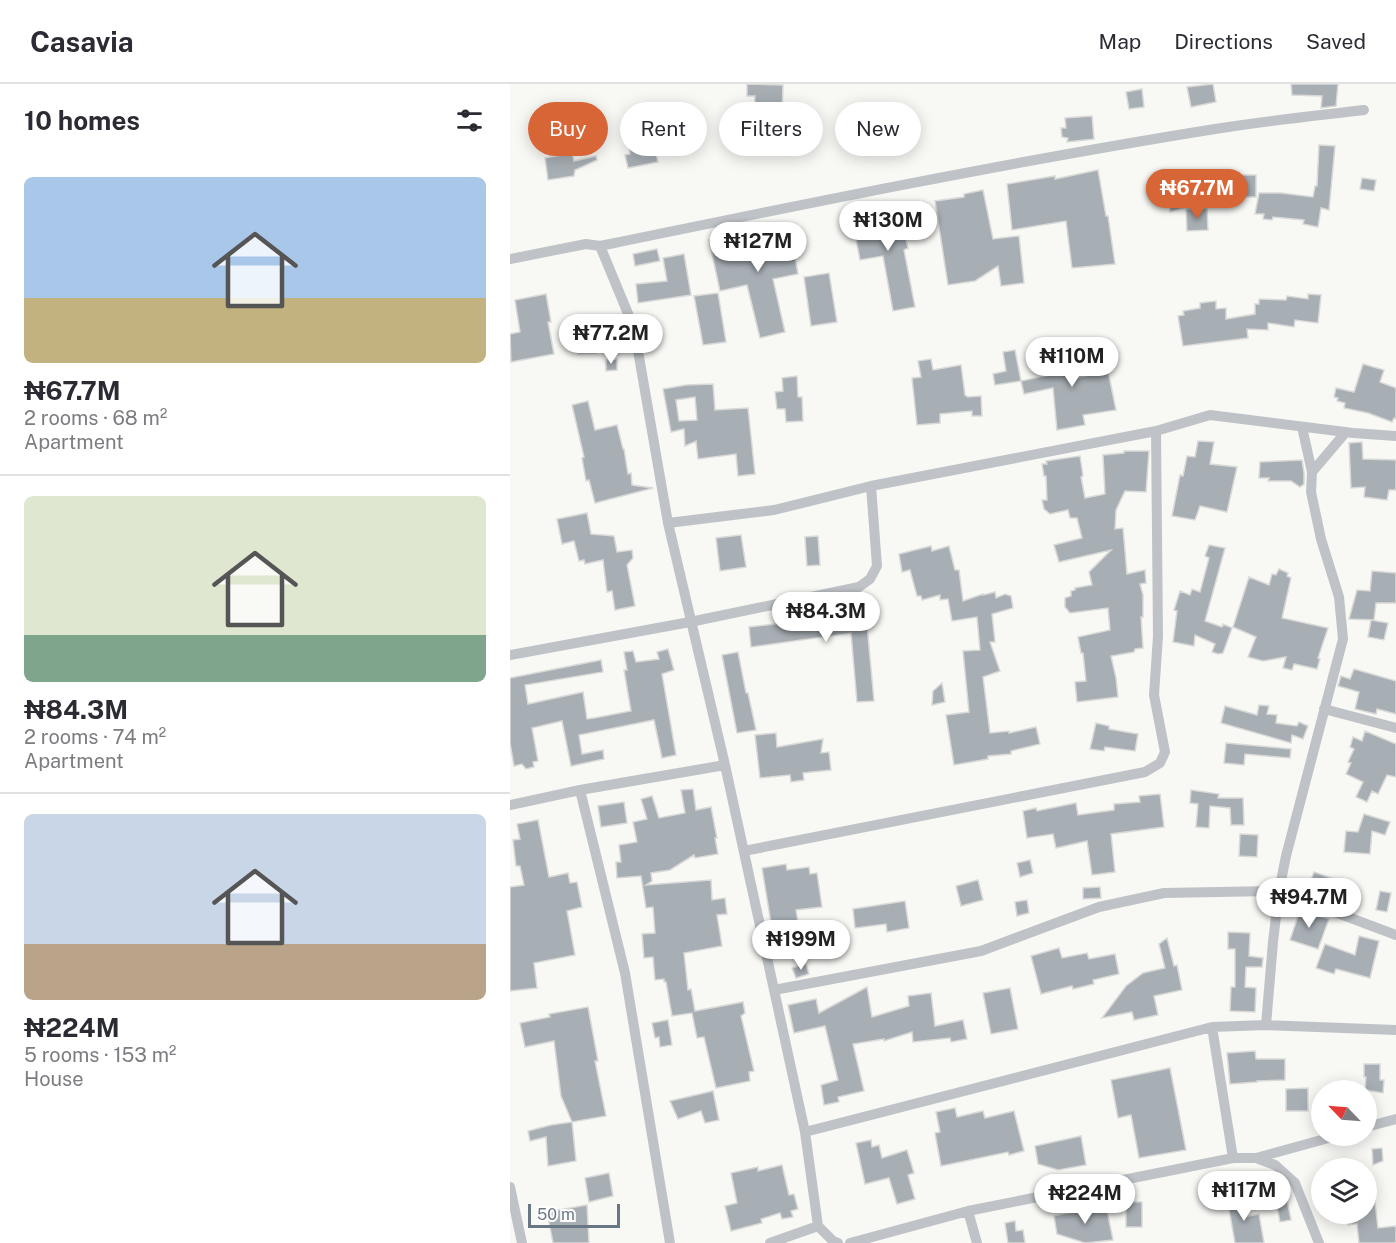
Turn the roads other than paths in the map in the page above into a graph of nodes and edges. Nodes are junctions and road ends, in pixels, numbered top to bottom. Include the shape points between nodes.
1 (1364, 110) dead end
2 (600, 246) junction
3 (510, 259) edge
4 (1302, 427) junction
5 (1156, 431) junction
6 (1346, 432) junction
7 (1396, 436) edge
8 (1312, 471) junction
9 (871, 486) junction
10 (668, 523) junction
11 (690, 622) junction
12 (510, 655) edge
13 (1324, 709) junction
14 (1396, 728) edge
15 (725, 765) junction
16 (580, 790) junction
17 (510, 805) edge
18 (744, 852) junction
19 (1279, 891) junction
20 (1396, 935) edge
21 (774, 990) junction
22 (1266, 1025) junction
23 (1212, 1027) junction
24 (1396, 1030) edge
25 (1396, 1119) edge
26 (1377, 1124) edge
27 (805, 1132) junction
28 (1311, 1143) edge
29 (1233, 1158) junction
30 (1256, 1158) junction
31 (510, 1186) edge
32 (968, 1211) junction
33 (818, 1226) junction
34 (835, 1242) edge
35 (522, 1243) edge
36 (669, 1243) edge
37 (770, 1243) edge
38 (850, 1243) edge
39 (977, 1243) edge
40 (1319, 1243) edge

1 - 2 street via 1217,128 1048,157
2 - 3 street via 586,244
2 - 10 street via 634,328
4 - 5 street via 1210,415
4 - 6 street
4 - 8 street
5 - 9 street
5 - 18 street via 1158,636 1154,695 1165,752 1160,763 1145,772
6 - 7 street
6 - 8 street
8 - 13 street via 1311,492 1339,597 1343,639
9 - 10 street via 774,510
9 - 11 street via 876,566 870,579 859,587
10 - 11 street
11 - 12 street
11 - 15 street
13 - 14 street
13 - 19 street
15 - 16 street
15 - 18 street
16 - 17 street
16 - 36 street via 625,973
18 - 21 street
19 - 20 street
19 - 21 street via 1164,893 1099,907 981,951
19 - 22 street
21 - 27 street
22 - 23 street
22 - 24 street
23 - 27 street
23 - 29 street
25 - 26 street
27 - 33 street
28 - 30 street
29 - 30 street
29 - 32 street
30 - 40 street via 1275,1165 1295,1183
31 - 35 street
32 - 38 street
32 - 39 street
33 - 34 street
33 - 37 street

